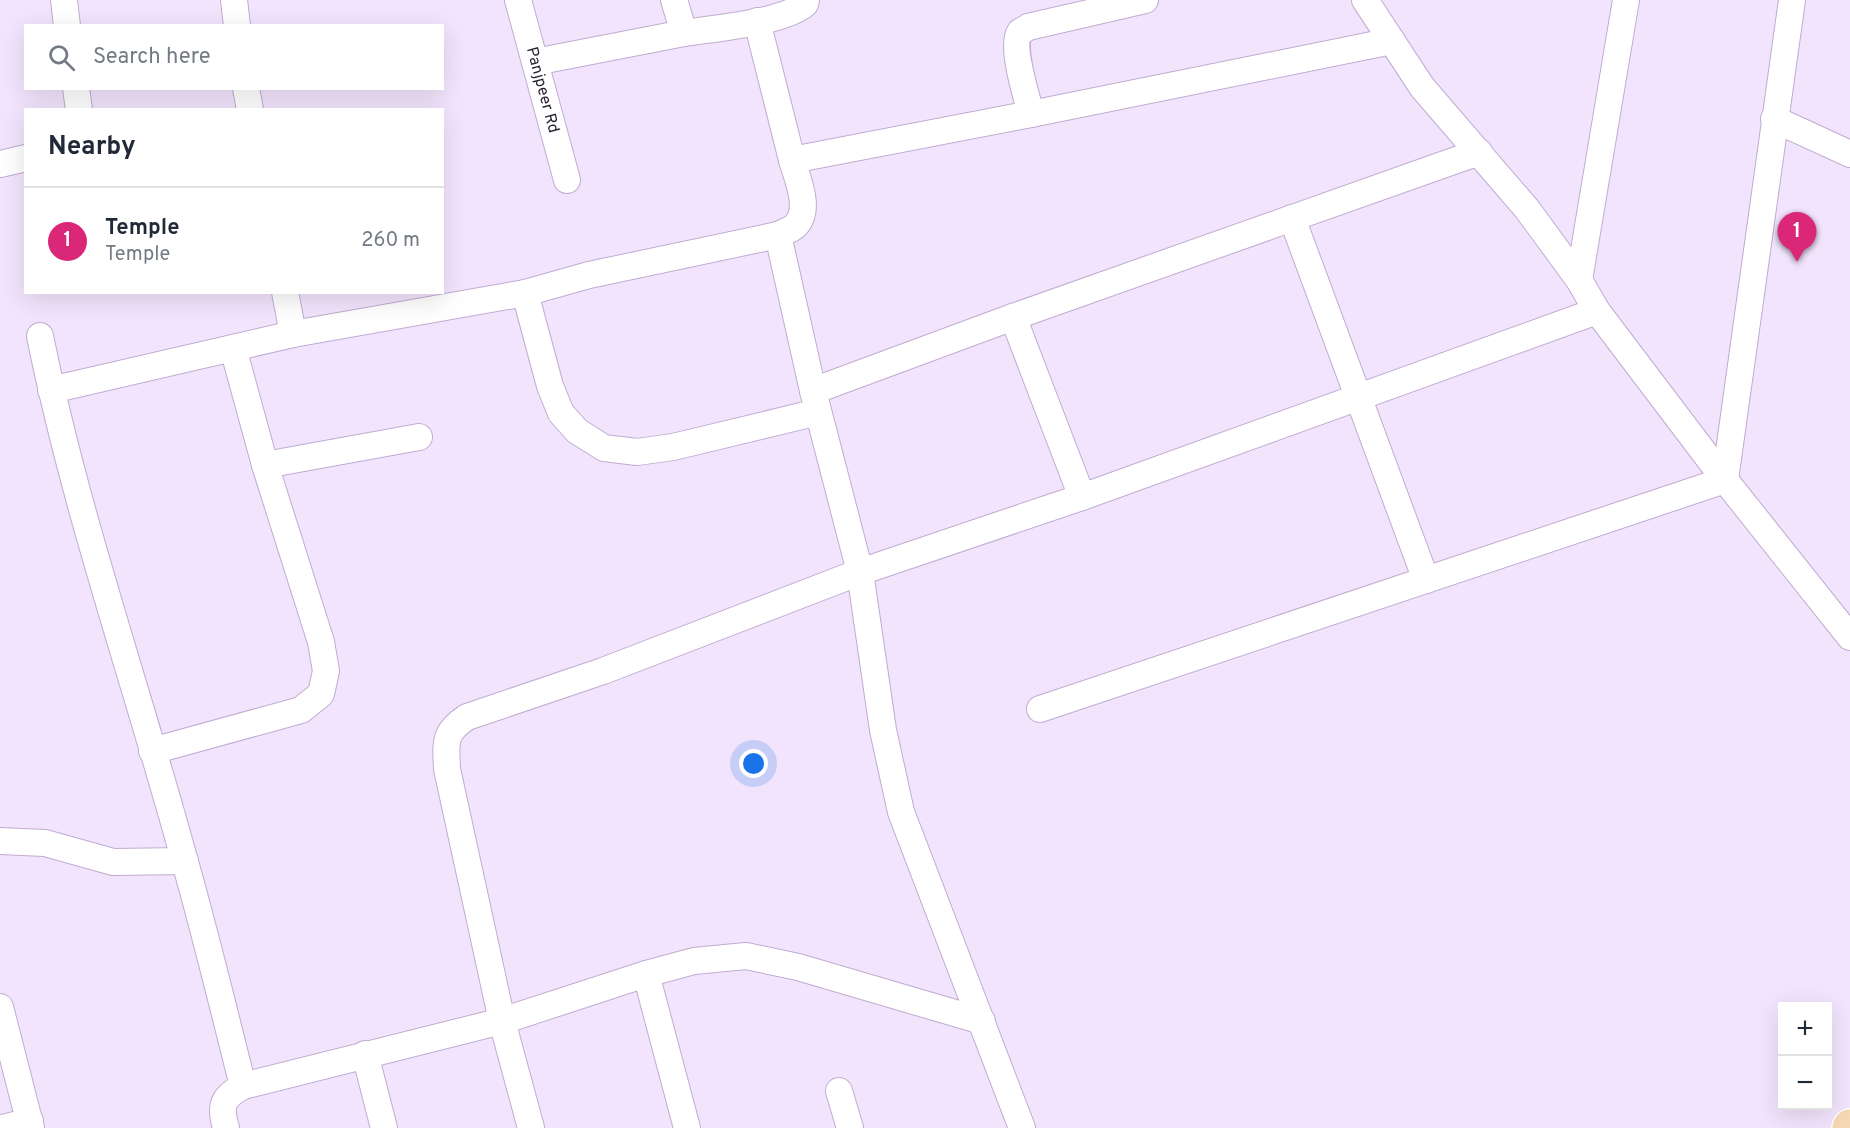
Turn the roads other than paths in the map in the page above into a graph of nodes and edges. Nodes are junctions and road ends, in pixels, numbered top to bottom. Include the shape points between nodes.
1 (64, 0) edge
2 (234, 0) edge
3 (518, 0) edge
4 (674, 0) edge
5 (806, 0) edge
6 (1144, 0) edge
7 (1365, 0) edge
8 (1626, 0) edge
9 (1792, 0) edge
10 (757, 21) junction
11 (67, 24) edge
12 (237, 24) edge
13 (684, 33) junction
14 (1392, 41) junction
15 (535, 62) junction
16 (76, 90) edge
17 (80, 108) edge
18 (1031, 114) junction
19 (1774, 119) junction
20 (1479, 152) junction
21 (1850, 154) edge
22 (24, 158) edge
23 (792, 160) junction
24 (0, 164) edge
25 (567, 180) dead end
26 (1292, 218) junction
27 (778, 235) junction
28 (1579, 280) junction
29 (525, 293) junction
30 (285, 294) edge
31 (1597, 311) junction
32 (1013, 317) junction
33 (293, 334) junction
34 (40, 336) dead end
35 (233, 348) junction
36 (51, 390) junction
37 (1360, 398) junction
38 (816, 401) junction
39 (419, 436) dead end
40 (265, 465) junction
41 (1725, 480) junction
42 (1082, 497) junction
43 (860, 572) junction
44 (1426, 580) junction
45 (1850, 637) edge
46 (1040, 709) dead end
47 (152, 751) junction
48 (0, 842) edge
49 (185, 861) junction
50 (646, 974) junction
51 (0, 1007) edge
52 (502, 1021) junction
53 (982, 1021) junction
54 (365, 1054) junction
55 (243, 1086) junction
56 (839, 1091) dead end
57 (30, 1125) edge
58 (3, 1128) edge
59 (226, 1128) edge
60 (384, 1128) edge
61 (531, 1128) edge
62 (687, 1128) edge
63 (850, 1128) edge
64 (1022, 1128) edge

1 - 11 street
2 - 12 street
3 - 15 street, Panjpeer Rd
4 - 13 street
5 - 10 street via 796,11
6 - 18 street via 1020,32 1017,53
7 - 14 street
8 - 28 street
9 - 19 street
10 - 13 street
10 - 23 street
13 - 15 street
14 - 18 street
14 - 20 street via 1422,87
15 - 25 street, Panjpeer Rd
16 - 17 street
18 - 23 street
19 - 21 street
19 - 41 street
20 - 26 street
20 - 28 street
22 - 24 street
23 - 27 street via 803,216 795,227
26 - 32 street
26 - 37 street
27 - 29 street via 589,275
27 - 38 street
28 - 31 street
29 - 33 street
29 - 38 street via 561,413 577,431 604,448 637,452 673,447
30 - 33 street
31 - 37 street
31 - 41 street
32 - 38 street
32 - 42 street
33 - 35 street
34 - 36 street
35 - 36 street
35 - 40 street
36 - 47 street
37 - 42 street
37 - 44 street
38 - 43 street
39 - 40 street
40 - 47 street via 321,642 326,671 321,694 301,710
41 - 44 street
41 - 45 street
42 - 43 street
43 - 52 street via 467,717 453,726 446,743 447,769
43 - 53 street via 883,730 901,812
44 - 46 street
47 - 49 street
48 - 49 street via 45,843 113,862
49 - 55 street
50 - 52 street
50 - 53 street via 694,961 746,956
50 - 62 street
51 - 57 street
52 - 54 street
52 - 61 street
53 - 64 street
54 - 55 street
54 - 60 street
55 - 59 street via 223,1104
56 - 63 street
57 - 58 street

